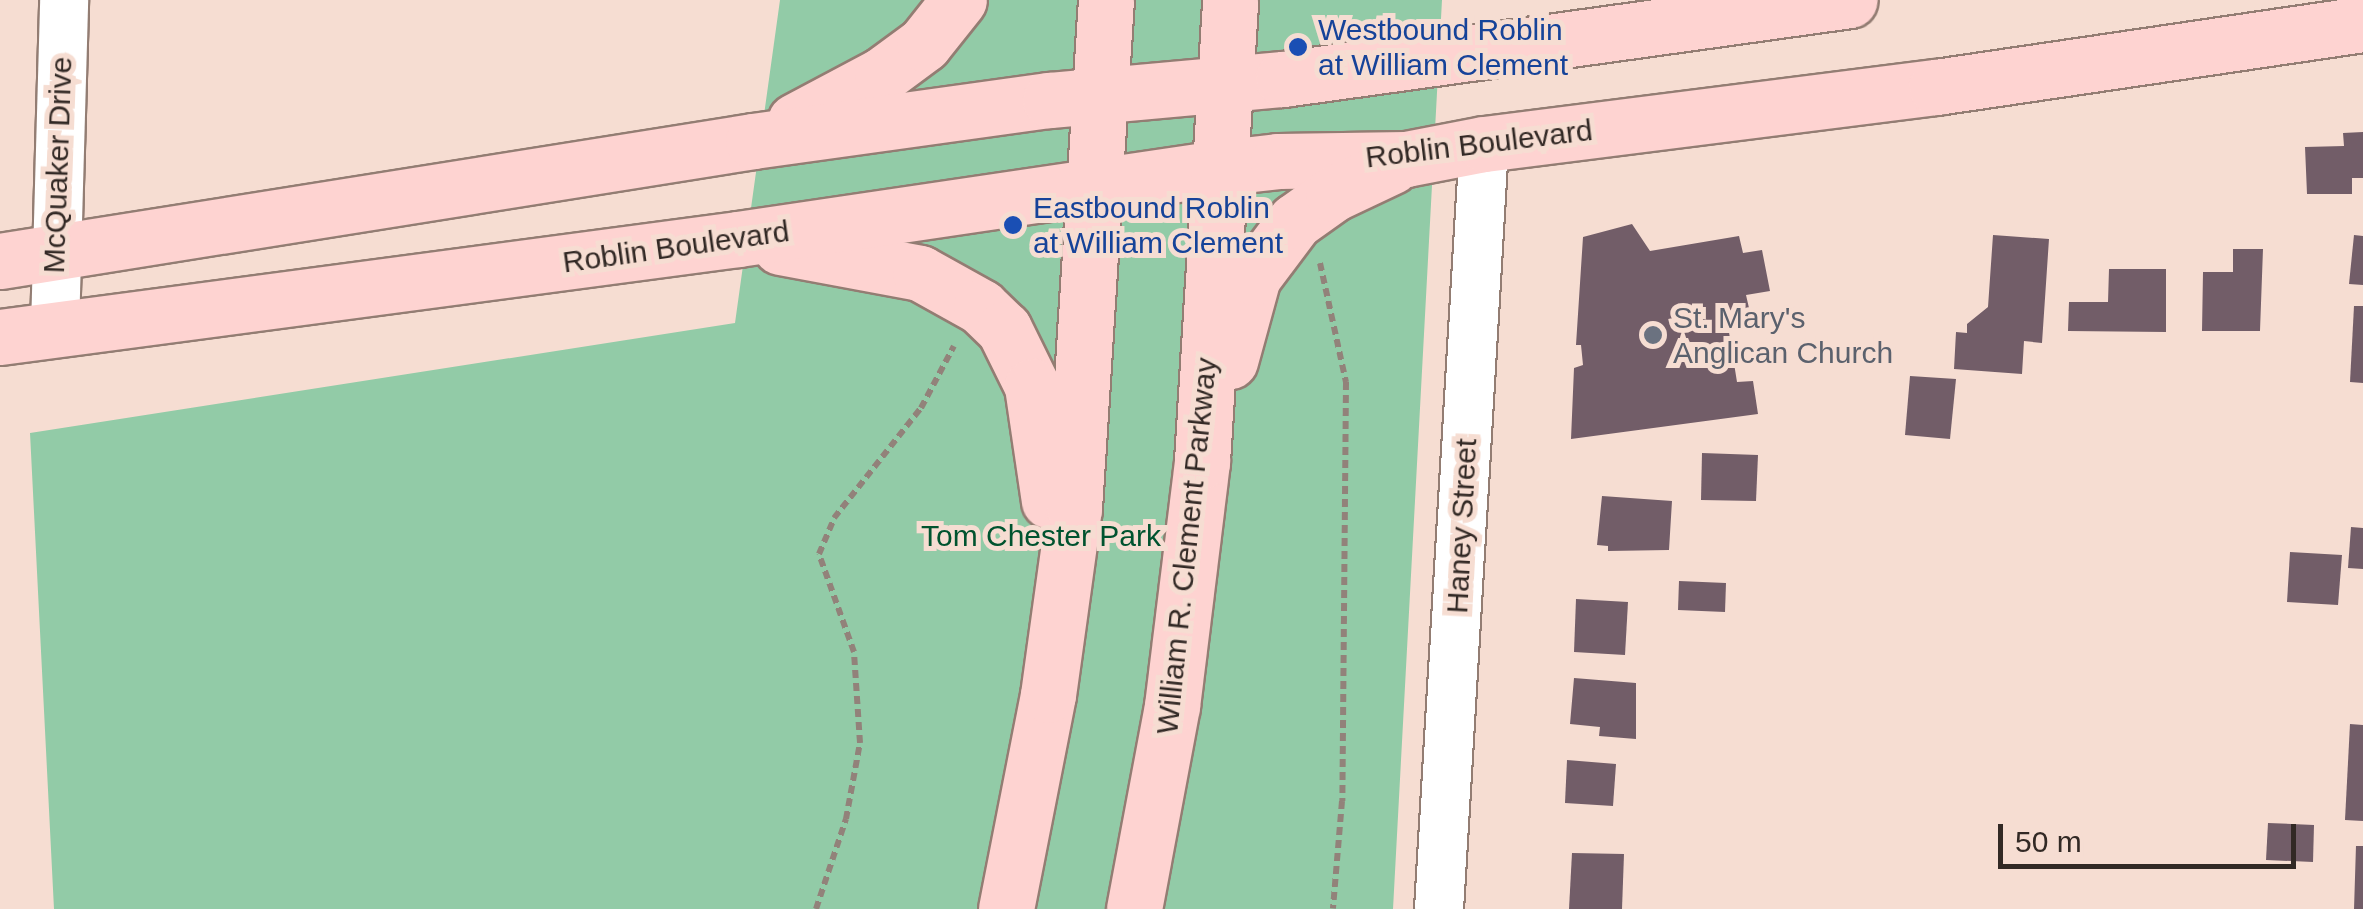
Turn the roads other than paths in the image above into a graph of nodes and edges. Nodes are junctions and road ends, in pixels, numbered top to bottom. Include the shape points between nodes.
1 (64, 0) edge
2 (959, 0) edge
3 (1106, 0) edge
4 (1230, 0) edge
5 (1579, 0) edge
6 (1850, 0) edge
7 (1779, 8) junction
8 (2363, 24) edge
9 (1225, 83) junction
10 (1097, 95) junction
11 (753, 140) junction
12 (1484, 144) junction
13 (1406, 159) junction
14 (1218, 168) junction
15 (1091, 185) junction
16 (738, 239) junction
17 (55, 252) junction
18 (0, 261) edge
19 (55, 330) junction
20 (0, 337) edge
21 (1202, 461) junction
22 (1062, 598) junction
23 (1006, 909) edge
24 (1134, 909) edge
25 (1439, 909) edge

1 - 17 street, McQuaker Drive
2 - 11 main road via 924,44 882,75
3 - 10 main road
4 - 9 main road, William R. Clement Parkway
5 - 7 main road
6 - 7 main road
7 - 9 main road
8 - 12 main road, Roblin Boulevard
9 - 10 main road
9 - 14 main road, William R. Clement Parkway
10 - 11 main road
10 - 15 main road
11 - 17 main road
12 - 13 main road, Roblin Boulevard
12 - 25 street, Haney Street
13 - 14 main road, Roblin Boulevard
13 - 21 main road via 1333,194 1295,222 1254,277
14 - 15 main road, Roblin Boulevard
14 - 21 main road, William R. Clement Parkway
15 - 16 main road, Roblin Boulevard
15 - 22 main road via 1074,508
16 - 19 main road, Roblin Boulevard
16 - 22 main road via 920,273 982,307 1004,329 1032,386
17 - 18 main road
17 - 19 street, McQuaker Drive
19 - 20 main road, Roblin Boulevard
21 - 24 main road, William R. Clement Parkway via 1172,706
22 - 23 main road

